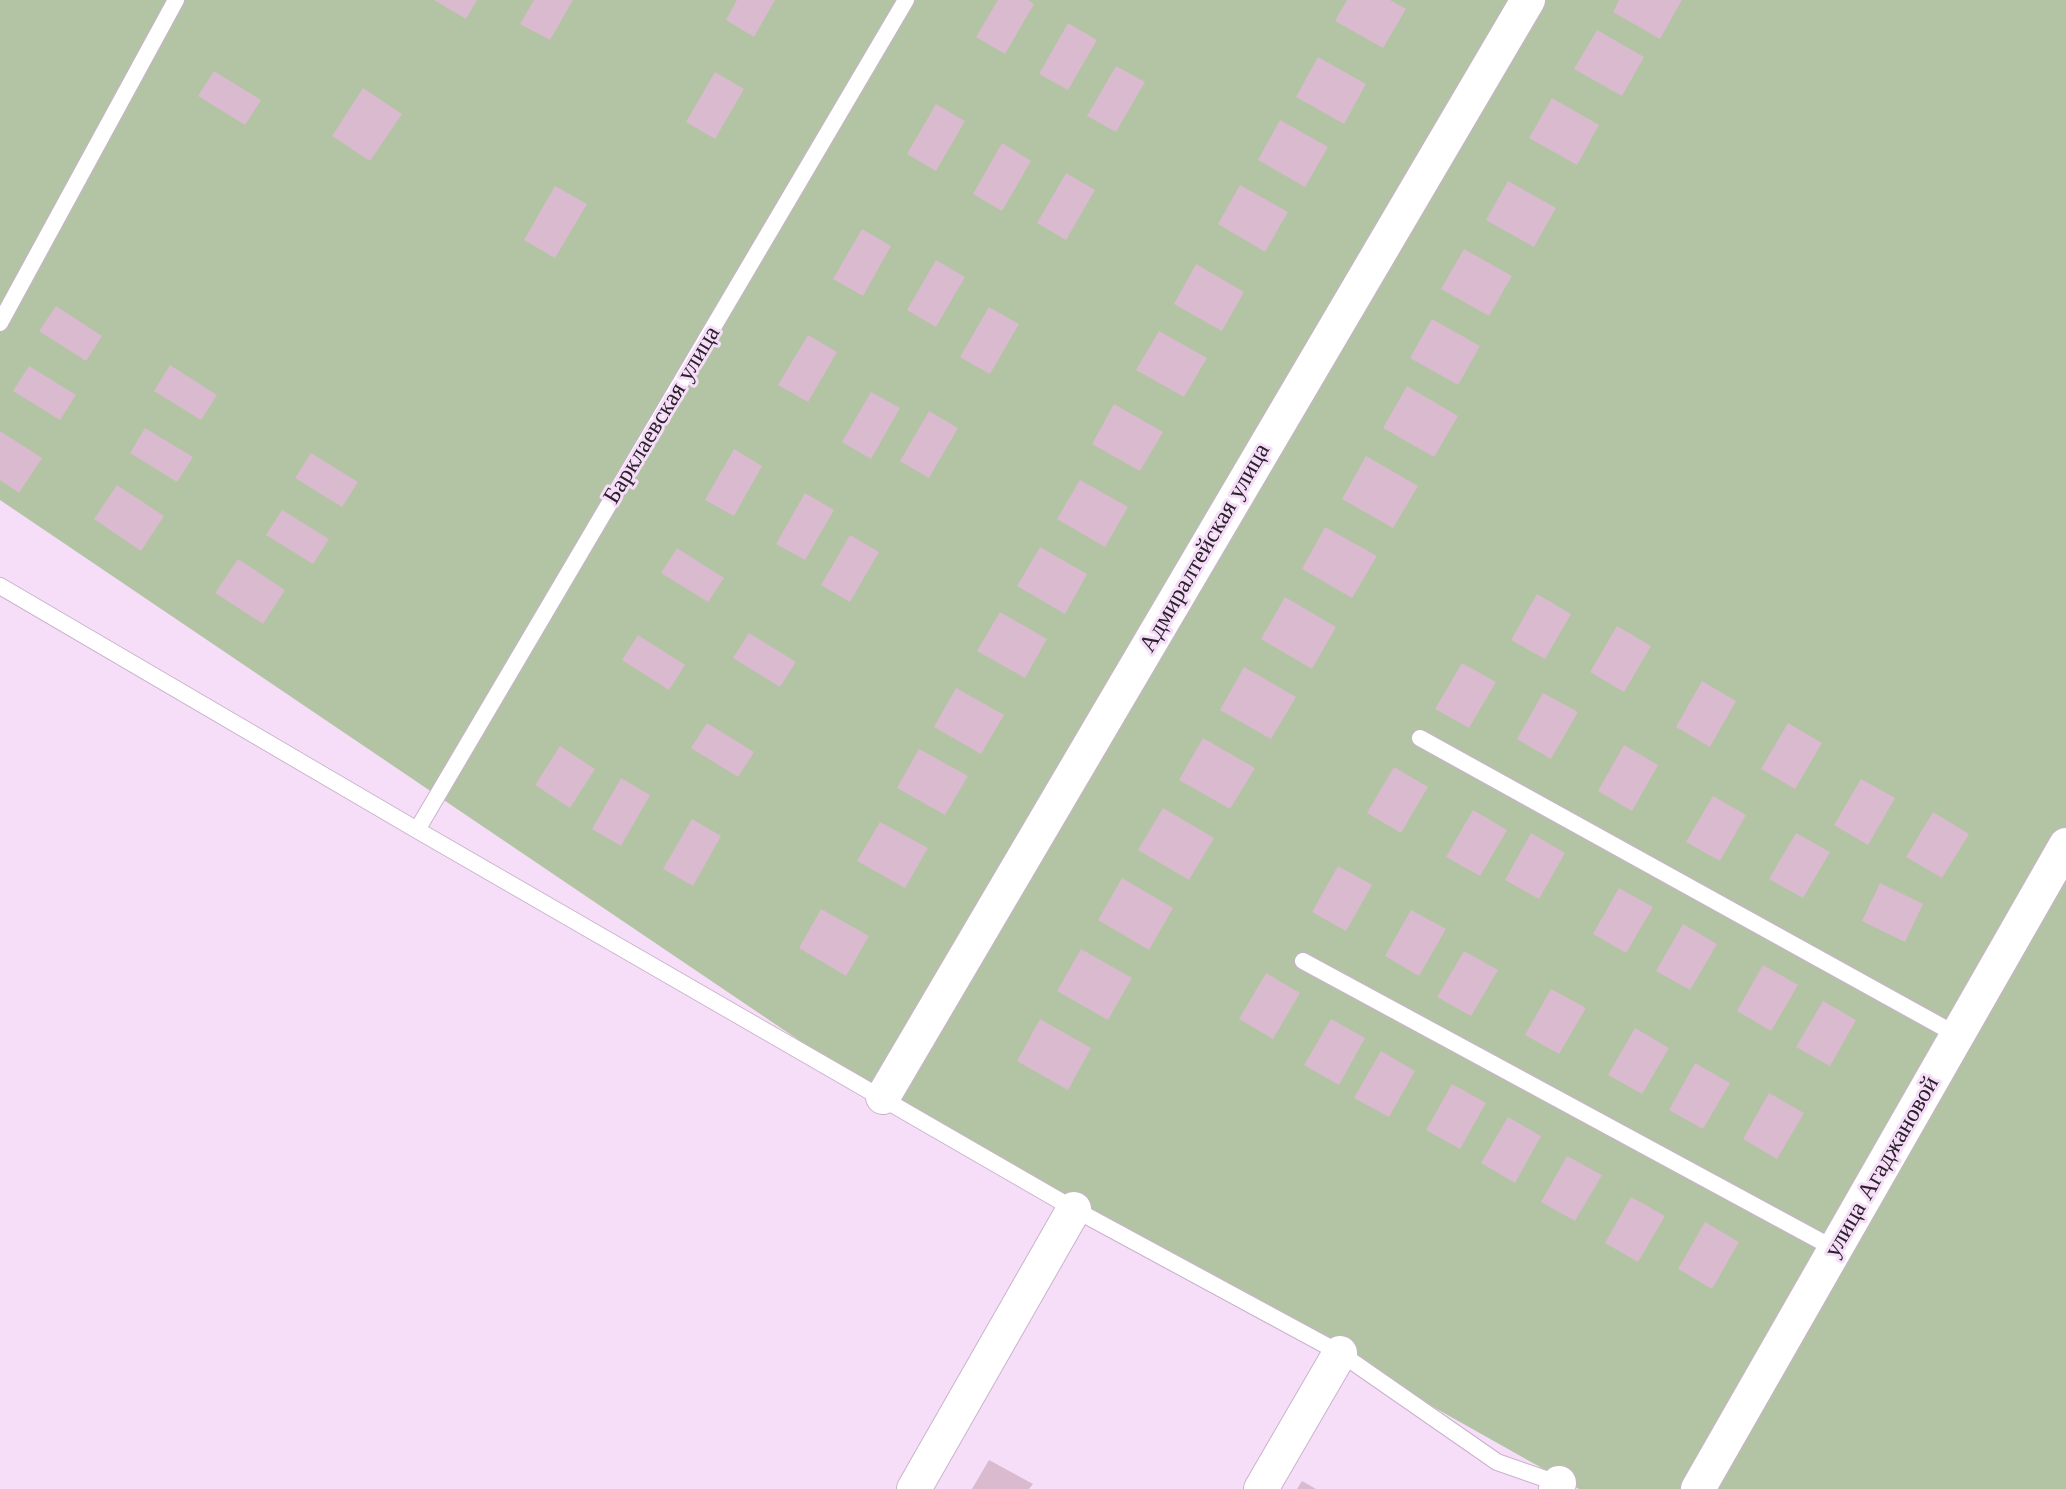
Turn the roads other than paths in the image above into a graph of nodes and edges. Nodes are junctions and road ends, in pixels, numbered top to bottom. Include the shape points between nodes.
1 (176, 0) edge
2 (906, 0) edge
3 (1528, 0) edge
4 (0, 323) edge
5 (0, 586) edge
6 (1420, 738) dead end
7 (417, 830) junction
8 (2066, 845) edge
9 (1303, 961) dead end
10 (1957, 1035) junction
11 (883, 1097) junction
12 (1074, 1209) junction
13 (1835, 1249) junction
14 (1340, 1353) junction
15 (1561, 1487) edge
16 (914, 1489) edge
17 (1261, 1489) edge
18 (1698, 1489) edge

1 - 4 lane
2 - 7 lane, Барклаевская улица
3 - 11 street, Адмиралтейская улица
5 - 7 lane
6 - 10 lane
7 - 11 lane
8 - 10 street, улица Агаджановой
9 - 13 lane
10 - 13 street, улица Агаджановой
11 - 12 lane
12 - 14 lane
12 - 16 street
13 - 18 street, улица Агаджановой
14 - 15 lane via 1497,1462
14 - 17 street

